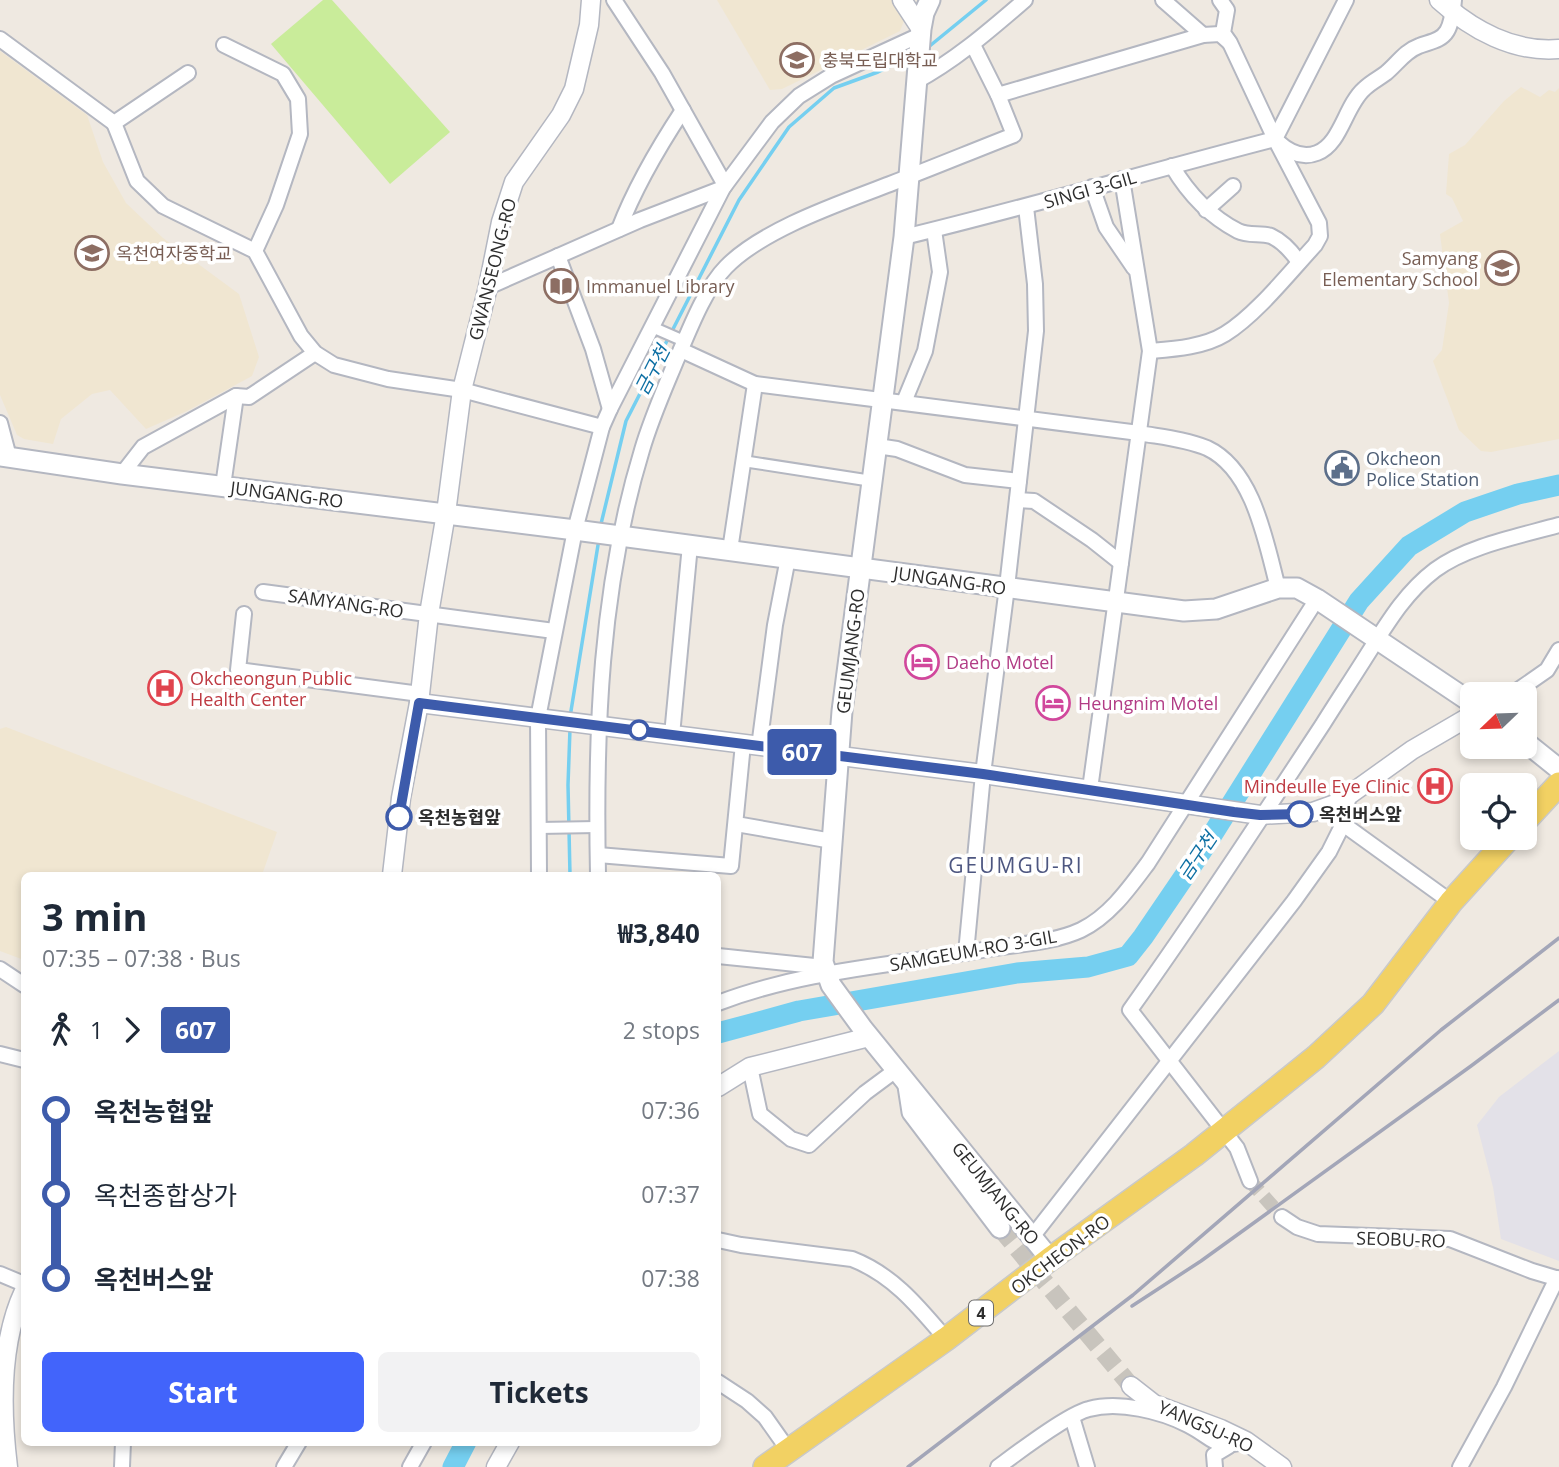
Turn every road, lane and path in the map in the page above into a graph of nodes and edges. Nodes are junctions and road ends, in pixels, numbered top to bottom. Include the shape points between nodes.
1 (592, 0) edge
2 (614, 0) edge
3 (902, 0) edge
4 (930, 0) edge
5 (1025, 0) edge
6 (1163, 0) edge
7 (1346, 0) edge
8 (1439, 0) edge
9 (1227, 3) edge
10 (1454, 6) edge
11 (921, 32) junction
12 (1203, 35) junction
13 (0, 39) edge
14 (1230, 43) junction
15 (224, 45) dead end
16 (973, 45) junction
17 (1559, 49) edge
18 (188, 73) dead end
19 (915, 79) junction
20 (998, 95) junction
21 (683, 110) junction
22 (114, 123) junction
23 (1275, 139) junction
24 (1172, 166) junction
25 (908, 177) junction
26 (1122, 179) junction
27 (724, 186) junction
28 (1233, 186) dead end
29 (1092, 187) junction
30 (1026, 207) junction
31 (1206, 210) junction
32 (619, 229) junction
33 (934, 230) junction
34 (904, 237) junction
35 (255, 251) junction
36 (558, 257) junction
37 (1299, 262) junction
38 (1137, 272) junction
39 (488, 287) junction
40 (652, 327) junction
41 (682, 346) junction
42 (1150, 351) junction
43 (315, 353) junction
44 (755, 384) junction
45 (462, 390) junction
46 (236, 396) junction
47 (884, 400) junction
48 (904, 402) junction
49 (610, 409) junction
50 (1027, 417) junction
51 (0, 423) edge
52 (602, 427) junction
53 (1139, 433) junction
54 (877, 446) junction
55 (5, 457) edge
56 (743, 461) junction
57 (122, 474) junction
58 (872, 481) junction
59 (1019, 481) junction
60 (223, 486) junction
61 (1017, 500) junction
62 (446, 513) junction
63 (1559, 525) edge
64 (575, 530) junction
65 (614, 535) junction
66 (690, 545) junction
67 (730, 550) junction
68 (788, 558) junction
69 (1121, 563) junction
70 (860, 568) junction
71 (1007, 587) junction
72 (1278, 588) junction
73 (263, 592) dead end
74 (1116, 602) junction
75 (1322, 602) junction
76 (244, 614) dead end
77 (429, 614) junction
78 (554, 631) junction
79 (1377, 640) junction
80 (1559, 650) edge
81 (1530, 682) edge
82 (1460, 695) edge
83 (419, 698) junction
84 (542, 719) junction
85 (1460, 721) edge
86 (593, 724) junction
87 (672, 735) junction
88 (751, 746) junction
89 (1537, 751) edge
90 (838, 757) junction
91 (1559, 769) edge
92 (983, 774) junction
93 (1559, 784) edge
94 (1090, 789) junction
95 (1349, 795) junction
96 (1192, 806) junction
97 (1537, 808) edge
98 (1262, 815) junction
99 (736, 824) junction
100 (1343, 824) junction
101 (597, 827) junction
102 (539, 828) junction
103 (832, 841) junction
104 (1498, 850) edge
105 (598, 855) junction
106 (392, 872) edge
107 (539, 872) edge
108 (598, 872) edge
109 (1451, 902) junction
110 (966, 953) junction
111 (721, 957) edge
112 (0, 969) edge
113 (827, 975) junction
114 (21, 983) edge
115 (721, 1002) edge
116 (866, 1033) junction
117 (0, 1054) edge
118 (21, 1059) edge
119 (1169, 1060) junction
120 (750, 1067) junction
121 (902, 1078) junction
122 (721, 1085) edge
123 (1218, 1137) junction
124 (1250, 1181) tunnel mouth
125 (1282, 1217) tunnel mouth
126 (1000, 1228) tunnel mouth
127 (1031, 1237) junction
128 (721, 1241) edge
129 (1049, 1259) junction
130 (0, 1275) edge
131 (1558, 1278) edge
132 (21, 1283) edge
133 (19, 1311) edge
134 (946, 1339) junction
135 (721, 1384) edge
136 (1130, 1386) tunnel mouth
137 (1072, 1417) junction
138 (1238, 1444) junction
139 (123, 1446) edge
140 (297, 1446) edge
141 (422, 1446) edge
142 (508, 1446) edge
143 (789, 1451) junction
144 (8, 1467) edge
145 (122, 1467) edge
146 (284, 1467) edge
147 (410, 1467) edge
148 (496, 1467) edge
149 (765, 1467) edge
150 (999, 1467) edge
151 (1087, 1467) edge
152 (1215, 1467) edge
153 (1282, 1467) edge
154 (1460, 1467) edge

1 - 39 street, GWANSEONG-RO via 574,89 561,116 514,182
2 - 21 street
3 - 11 street
4 - 11 main road
5 - 16 street
6 - 12 street
7 - 23 street
8 - 10 street
9 - 14 street via 1223,33
10 - 17 street via 1493,38 1528,50
10 - 23 street via 1442,38 1403,56 1354,98 1328,146 1304,156
11 - 19 main road, GEUMJANG-RO
11 - 27 street via 799,96 772,122
12 - 14 street via 1220,34
12 - 20 street
13 - 22 street
14 - 23 street
15 - 35 street via 284,74 298,99 300,134
16 - 19 street
16 - 20 street
18 - 22 street
19 - 25 main road, GEUMJANG-RO
20 - 25 street via 1014,135
21 - 27 street
21 - 32 street via 654,154
22 - 35 street via 137,181 163,206
23 - 24 street, SINGI 3-GIL
23 - 37 street via 1319,223 1320,236
24 - 26 street, SINGI 3-GIL
24 - 31 street
25 - 34 main road, GEUMJANG-RO
25 - 41 street via 828,207 743,254 725,268
26 - 29 street, SINGI 3-GIL
26 - 38 street
27 - 32 street
27 - 40 street
28 - 31 street
29 - 30 street, SINGI 3-GIL
29 - 38 street via 1106,227
30 - 33 street, SINGI 3-GIL
30 - 50 street via 1036,331
31 - 37 street via 1241,233 1270,236
32 - 36 street
33 - 34 street, SINGI 3-GIL
33 - 48 street via 940,272 925,351
34 - 47 main road, GEUMJANG-RO
35 - 43 street
36 - 39 street
36 - 49 street
37 - 42 street via 1224,335 1179,349
38 - 42 street
39 - 45 street, GWANSEONG-RO
40 - 41 street
40 - 49 street
41 - 44 street
41 - 65 street
42 - 53 street
43 - 45 street via 334,365 388,379
43 - 46 street via 249,397
44 - 47 street
44 - 56 street
45 - 52 street
45 - 62 street, GWANSEONG-RO
46 - 57 street via 143,447
46 - 60 street
47 - 48 street
47 - 54 main road, GEUMJANG-RO
48 - 50 street
49 - 52 street
50 - 53 street
50 - 59 street
51 - 55 street
52 - 64 street
53 - 69 street
53 - 72 street via 1193,443 1231,466 1260,521
54 - 58 main road, GEUMJANG-RO
54 - 59 street via 965,475
55 - 57 main road, JUNGANG-RO
56 - 58 street
56 - 67 street
57 - 60 main road, JUNGANG-RO
58 - 70 main road, GEUMJANG-RO
59 - 61 street
60 - 62 main road, JUNGANG-RO
61 - 69 street via 1034,501
61 - 71 street
62 - 64 main road, JUNGANG-RO
62 - 77 street, SAMYANG-RO
63 - 79 street via 1499,542 1437,569 1395,611
64 - 65 main road, JUNGANG-RO
64 - 78 street
65 - 66 main road, JUNGANG-RO
65 - 86 street
66 - 67 main road, JUNGANG-RO
66 - 87 street
67 - 68 main road, JUNGANG-RO
68 - 70 main road, JUNGANG-RO
68 - 88 street
69 - 74 street
70 - 71 main road, JUNGANG-RO
70 - 90 main road, GEUMJANG-RO
71 - 74 main road, JUNGANG-RO
71 - 92 street
72 - 74 main road, JUNGANG-RO via 1216,609 1184,611
72 - 75 main road via 1297,588
73 - 77 street, SAMYANG-RO
74 - 94 street
75 - 79 main road
75 - 96 street, SAMGEUM-RO 3-GIL via 1277,660
76 - 83 street via 238,670
77 - 78 street
77 - 83 street, SAMYANG-RO
78 - 84 street
79 - 82 main road
79 - 98 street
80 - 81 street via 1547,670
83 - 84 street
83 - 106 street, SAMYANG-RO
84 - 86 street
84 - 102 street
85 - 95 street
86 - 87 street
86 - 101 street
87 - 88 street
88 - 90 street
88 - 99 street
89 - 91 main road
90 - 92 street
90 - 103 main road, GEUMJANG-RO
92 - 94 street
92 - 110 street
93 - 97 main road
94 - 96 street
95 - 98 street via 1313,812
95 - 100 street
96 - 98 street
96 - 110 street, SAMGEUM-RO 3-GIL via 1122,898 1082,930
98 - 119 street via 1130,1010
99 - 103 street
99 - 105 street via 731,866
100 - 109 street
100 - 119 street via 1294,901
101 - 102 street
101 - 105 street
102 - 107 street
103 - 113 main road, GEUMJANG-RO
104 - 109 main road, 4
105 - 108 street
109 - 123 main road, 4 via 1373,1004
110 - 113 street, SAMGEUM-RO 3-GIL
111 - 113 street
112 - 114 street
113 - 115 street
113 - 116 main road, GEUMJANG-RO
116 - 120 street
116 - 121 main road, GEUMJANG-RO
117 - 118 street
119 - 123 street
119 - 127 street
120 - 121 street via 761,1114 792,1139 809,1144 865,1093
120 - 122 street
121 - 126 main road via 912,1112
121 - 127 main road, GEUMJANG-RO
123 - 124 street via 1237,1148
123 - 129 main road, OKCHEON-RO / 4
125 - 131 street, SEOBU-RO via 1318,1234 1450,1239
127 - 129 main road, GEUMJANG-RO
128 - 134 street via 865,1264 897,1286
129 - 134 main road, OKCHEON-RO / 4
130 - 132 street
131 - 154 street
133 - 144 street via 3,1349
134 - 143 main road, OKCHEON-RO / 4
135 - 143 street via 765,1417
136 - 138 street, YANGSU-RO via 1154,1404 1221,1429
137 - 138 street via 1089,1409 1137,1409 1189,1425 1214,1442
137 - 150 street
137 - 151 street
138 - 152 street via 1214,1455
138 - 153 street, YANGSU-RO
139 - 145 street
140 - 146 street
141 - 147 street
142 - 148 street
143 - 149 main road, OKCHEON-RO / 4

